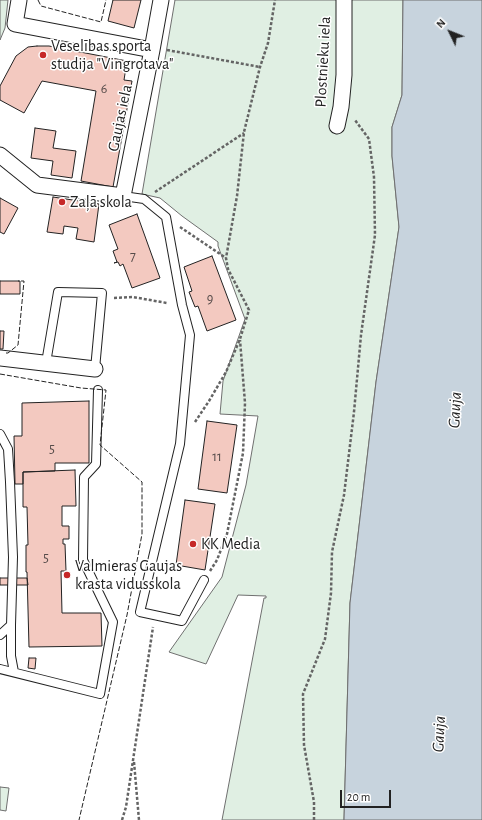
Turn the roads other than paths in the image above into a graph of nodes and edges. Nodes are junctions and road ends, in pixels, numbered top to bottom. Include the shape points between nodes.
1 (19, 0) edge
2 (161, 0) edge
3 (344, 0) edge
4 (158, 50) junction
5 (337, 126) dead end
6 (0, 155) edge
7 (122, 196) junction
8 (0, 358) edge
9 (46, 364) junction
10 (95, 369) joint
11 (98, 390) dead end
12 (0, 434) edge
13 (204, 580) road end
14 (11, 625) junction
15 (0, 635) edge
16 (0, 669) edge
17 (14, 672) junction

1 - 4 street via 15,24
2 - 4 street, Gaujas iela
3 - 5 street, Plostnieku iela via 344,74
4 - 7 street, Gaujas iela
6 - 7 street via 37,185
7 - 13 lane via 144,199 166,217 190,335 180,444 140,612 182,621
8 - 9 street
9 - 10 street
9 - 10 lane via 58,292 102,293
11 - 17 lane via 96,464 84,477 83,560 113,622 100,694
12 - 14 lane via 8,449 10,482 13,557
14 - 15 lane
14 - 17 lane via 10,656
16 - 17 lane

